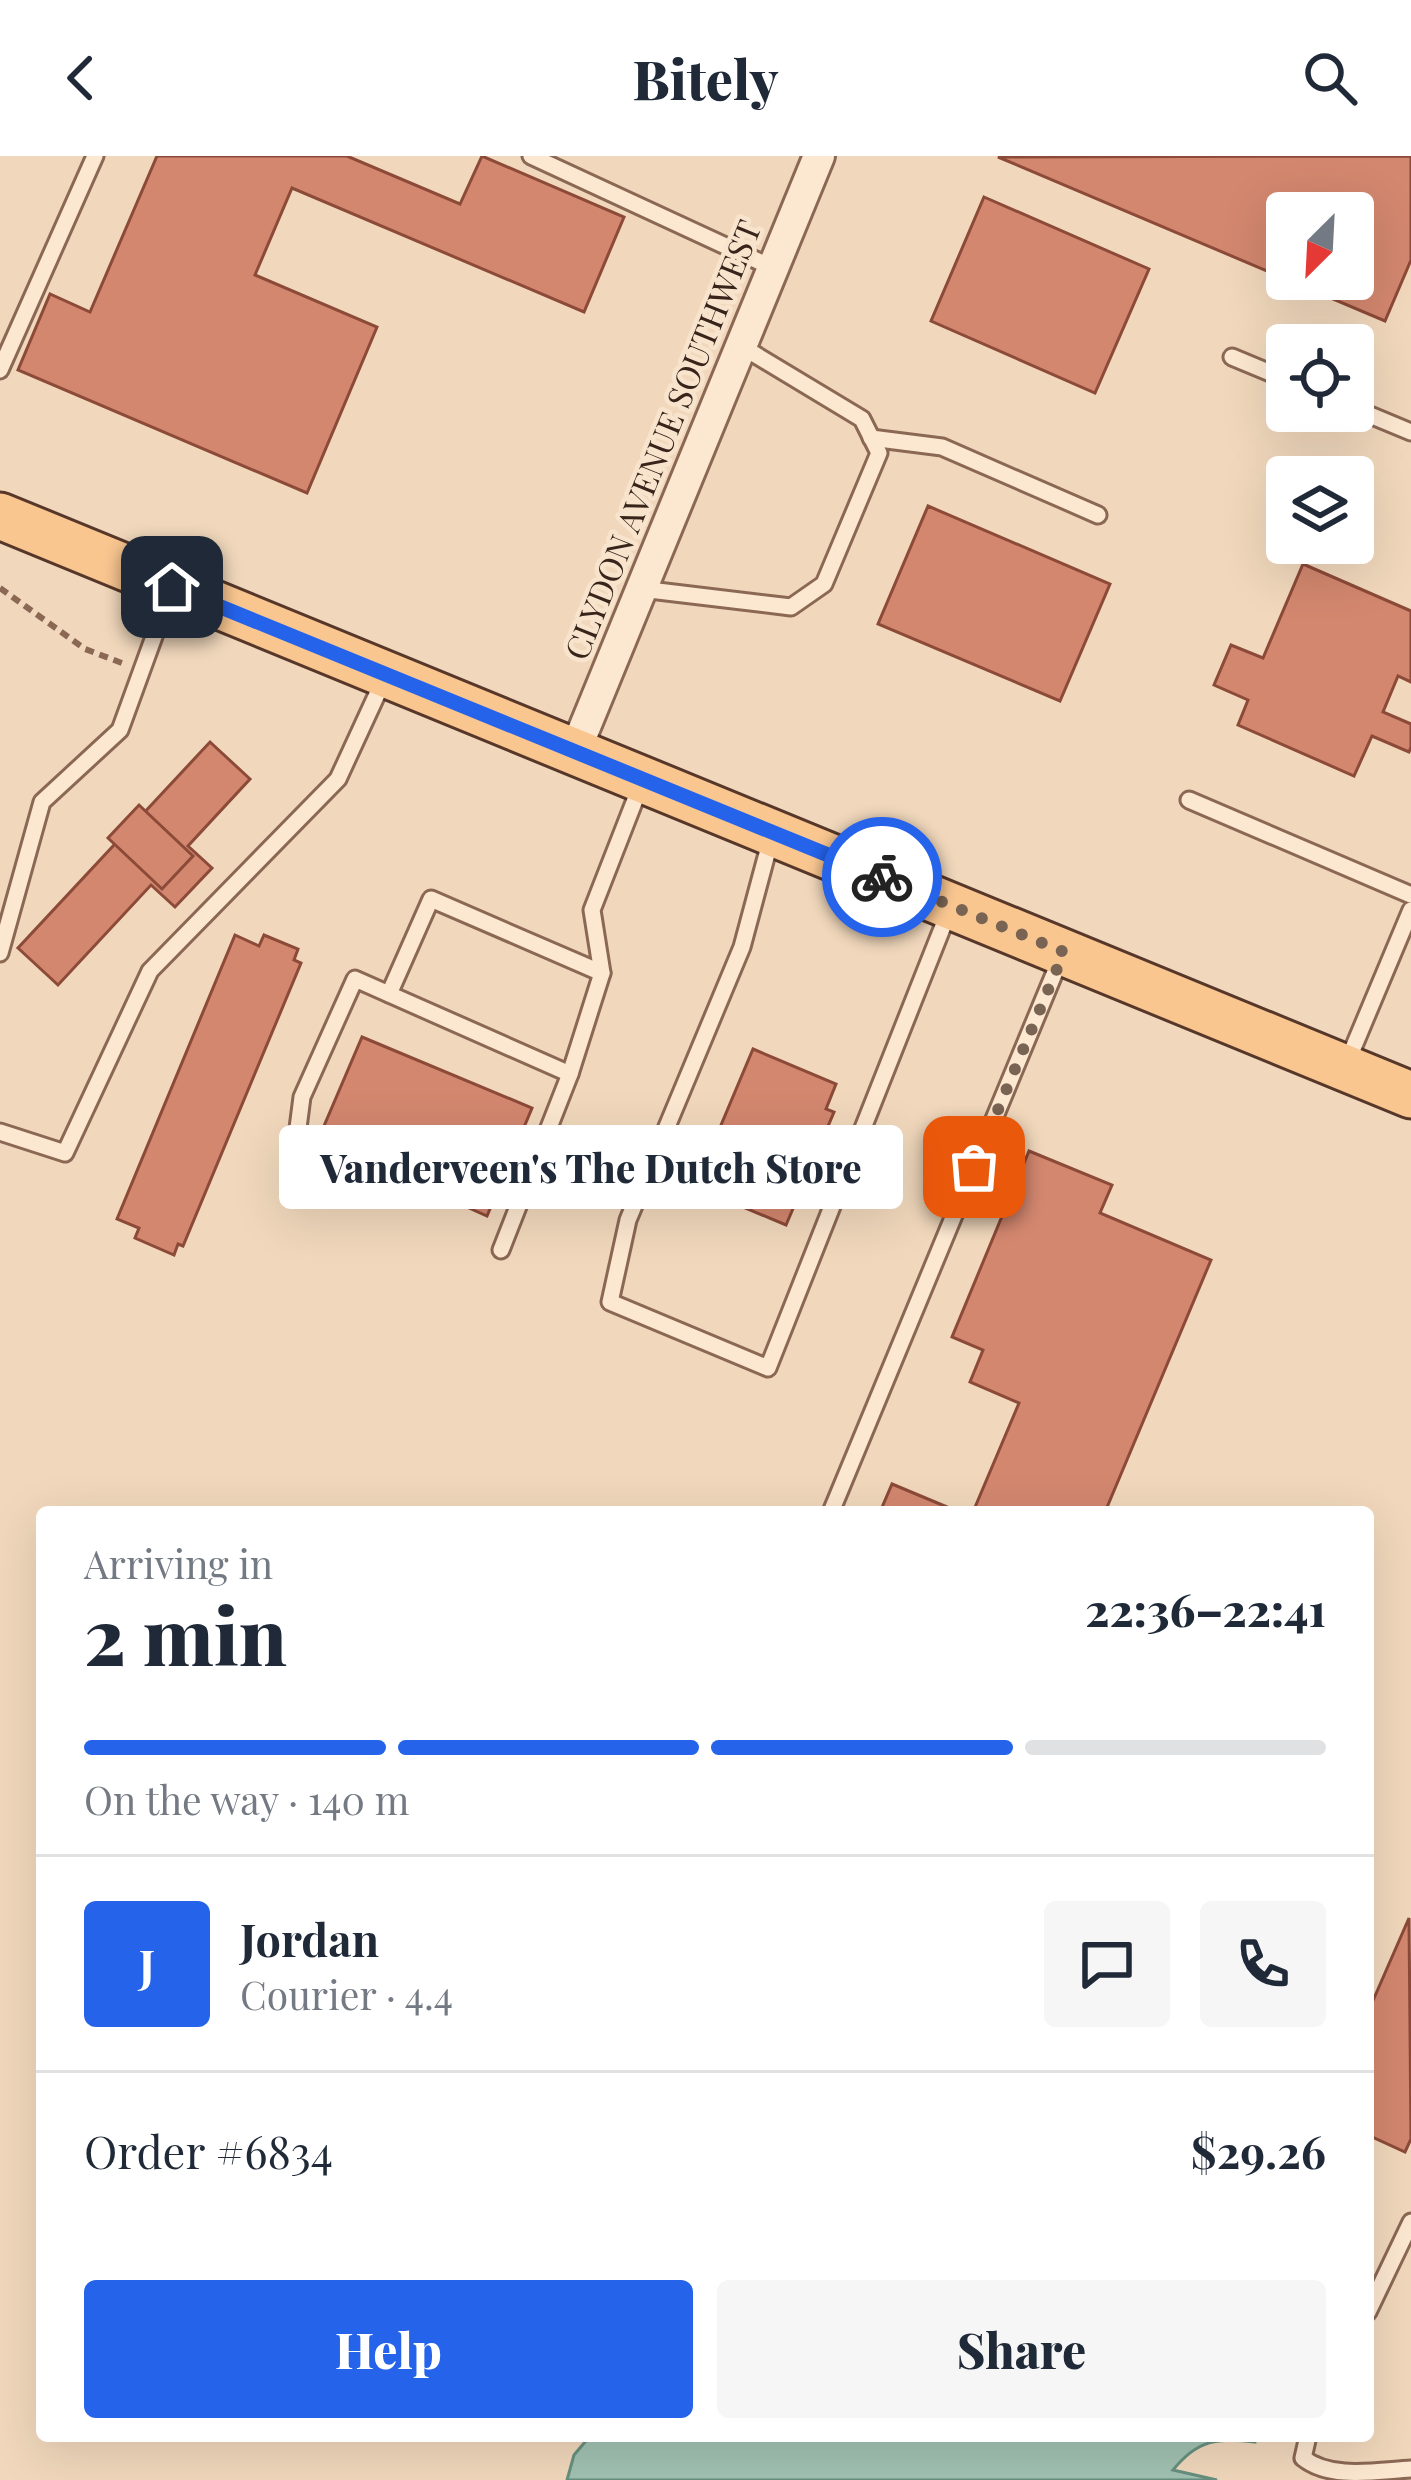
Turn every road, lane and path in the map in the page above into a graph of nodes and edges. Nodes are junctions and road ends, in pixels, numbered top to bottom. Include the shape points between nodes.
1 (95, 156) edge
2 (531, 156) edge
3 (819, 156) edge
4 (773, 268) junction
5 (741, 346) junction
6 (1232, 357) dead end
7 (0, 370) edge
8 (1266, 371) edge
9 (1374, 416) edge
10 (1411, 432) edge
11 (871, 438) junction
12 (1098, 515) dead end
13 (0, 516) edge
14 (172, 587) junction
15 (0, 588) edge
16 (641, 589) junction
17 (143, 667) junction
18 (387, 674) junction
19 (575, 752) junction
20 (643, 779) junction
21 (1189, 800) dead end
22 (772, 832) junction
23 (1411, 895) edge
24 (951, 906) junction
25 (1411, 910) edge
26 (1064, 952) junction
27 (0, 953) edge
28 (602, 973) junction
29 (389, 994) junction
30 (1345, 1068) junction
31 (570, 1074) junction
32 (1411, 1095) edge
33 (0, 1132) edge
34 (294, 1159) dead end
35 (501, 1250) dead end
36 (833, 1506) edge
37 (1411, 2222) edge
38 (1374, 2299) edge
39 (1307, 2442) edge
40 (1411, 2469) edge

1 - 7 lane
2 - 4 lane
3 - 4 street, CLYDON AVENUE SOUTHWEST
4 - 5 street, CLYDON AVENUE SOUTHWEST
5 - 11 lane via 862,419
5 - 16 street, CLYDON AVENUE SOUTHWEST
6 - 8 lane
9 - 10 lane
11 - 12 lane via 942,447
11 - 16 lane via 879,453 824,584 791,607
13 - 14 main road
14 - 17 lane
14 - 18 main road
15 - 17 path via 86,649
16 - 19 street, CLYDON AVENUE SOUTHWEST
17 - 27 lane via 120,730 42,802
18 - 19 main road
18 - 33 lane via 338,779 150,971 65,1153
19 - 20 main road
20 - 22 main road
20 - 28 lane via 592,910
21 - 23 lane
22 - 24 main road
22 - 24 lane via 742,947 628,1220 610,1302 768,1368
24 - 26 main road
25 - 30 lane
26 - 30 main road
26 - 36 lane
28 - 29 lane via 431,899
28 - 31 lane
29 - 31 lane
29 - 34 lane via 355,980 302,1097
30 - 32 main road
31 - 35 lane
37 - 38 lane
39 - 40 lane via 1303,2458 1315,2469

